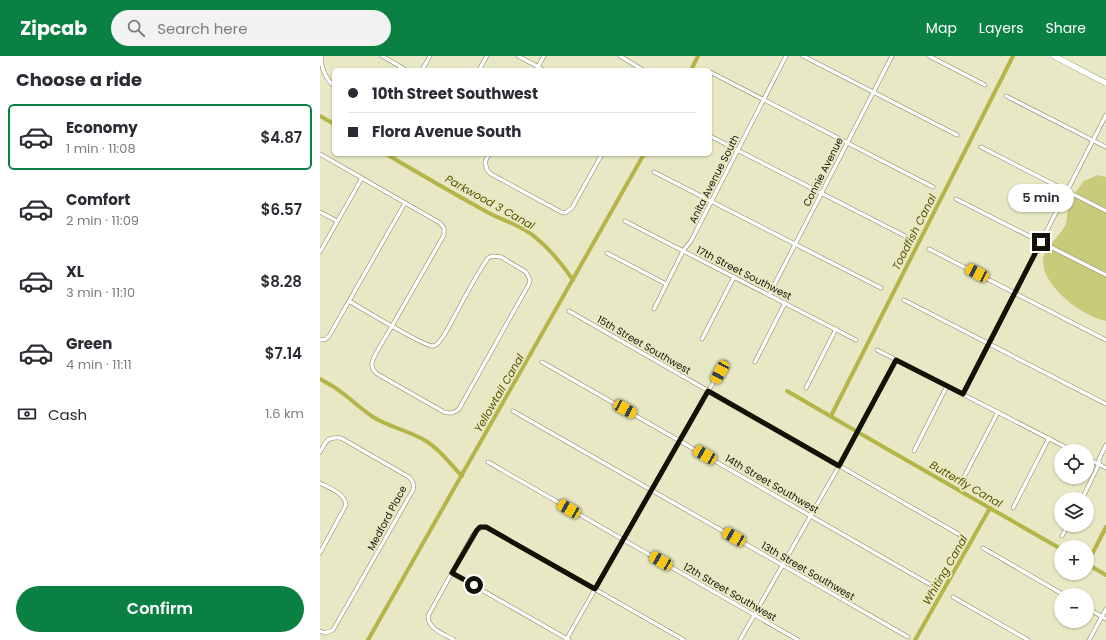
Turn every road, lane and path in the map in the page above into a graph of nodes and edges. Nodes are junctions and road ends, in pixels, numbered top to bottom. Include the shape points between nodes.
1 (321, 56) edge
2 (382, 56) edge
3 (430, 56) edge
4 (487, 56) edge
5 (518, 56) edge
6 (544, 56) edge
7 (620, 56) edge
8 (786, 56) edge
9 (803, 56) edge
10 (892, 56) edge
11 (929, 56) edge
12 (1054, 56) edge
13 (403, 68) edge
14 (423, 68) edge
15 (480, 68) edge
16 (537, 68) edge
17 (640, 68) edge
18 (712, 73) edge
19 (1106, 83) edge
20 (332, 84) edge
21 (985, 85) dead end
22 (874, 92) junction
23 (1006, 96) dead end
24 (764, 100) junction
25 (1106, 115) edge
26 (958, 135) dead end
27 (712, 137) edge
28 (1093, 141) junction
29 (847, 143) junction
30 (981, 147) dead end
31 (1106, 147) edge
32 (738, 151) junction
33 (320, 154) edge
34 (488, 156) edge
35 (601, 156) edge
36 (654, 172) dead end
37 (362, 178) junction
38 (933, 187) dead end
39 (1067, 191) junction
40 (821, 193) junction
41 (956, 198) dead end
42 (712, 201) junction
43 (405, 203) junction
44 (1106, 211) edge
45 (320, 212) edge
46 (337, 221) junction
47 (625, 221) dead end
48 (907, 238) dead end
49 (1041, 242) junction
50 (795, 244) junction
51 (929, 249) dead end
52 (684, 251) junction
53 (320, 252) edge
54 (607, 253) dead end
55 (1106, 275) edge
56 (734, 277) junction
57 (666, 284) junction
58 (881, 288) dead end
59 (1015, 293) junction
60 (769, 295) junction
61 (904, 300) dead end
62 (349, 301) junction
63 (785, 303) junction
64 (654, 309) dead end
65 (569, 311) dead end
66 (392, 326) junction
67 (836, 330) junction
68 (702, 339) dead end
69 (320, 340) edge
70 (856, 340) dead end
71 (1106, 340) edge
72 (989, 344) junction
73 (877, 350) dead end
74 (896, 360) junction
75 (542, 362) dead end
76 (726, 362) dead end
77 (755, 362) dead end
78 (947, 386) junction
79 (806, 388) dead end
80 (708, 391) junction
81 (963, 394) junction
82 (1106, 404) edge
83 (513, 411) dead end
84 (998, 412) junction
85 (1049, 438) junction
86 (680, 440) junction
87 (1060, 444) edge
88 (1106, 445) edge
89 (914, 451) dead end
90 (320, 452) edge
91 (488, 462) dead end
92 (1094, 462) edge
93 (1099, 464) junction
94 (839, 466) junction
95 (1106, 468) edge
96 (964, 477) dead end
97 (320, 483) edge
98 (652, 490) junction
99 (1085, 492) edge
100 (1013, 508) dead end
101 (811, 516) junction
102 (1064, 532) edge
103 (960, 535) dead end
104 (1062, 536) dead end
105 (623, 540) junction
106 (983, 548) dead end
107 (320, 553) edge
108 (782, 566) junction
109 (452, 573) junction
110 (931, 585) dead end
111 (595, 589) junction
112 (1054, 589) edge
113 (953, 597) dead end
114 (1106, 610) edge
115 (1094, 612) edge
116 (754, 615) junction
117 (1104, 618) edge
118 (320, 631) edge
119 (908, 637) dead end
120 (454, 640) edge
121 (568, 640) edge
122 (684, 640) edge
123 (740, 640) edge
124 (798, 640) edge
125 (1028, 640) edge
126 (1088, 640) edge

1 - 20 street via 323,70
2 - 13 street
3 - 14 street
4 - 15 street
5 - 16 street
6 - 16 street
7 - 17 street
8 - 24 street, Anita Avenue South
9 - 22 street
10 - 22 street, Connie Avenue
11 - 21 street
12 - 19 street
18 - 24 street
22 - 26 street
22 - 29 street, Connie Avenue
23 - 28 street
24 - 29 street
24 - 32 street, Anita Avenue South
25 - 28 street
27 - 32 street
28 - 31 street
28 - 39 street
29 - 38 street
29 - 40 street, Connie Avenue
30 - 39 street
32 - 40 street
32 - 42 street, Anita Avenue South
33 - 37 street
34 - 35 street via 485,162 491,174 561,212 572,208
36 - 42 street
37 - 43 street
37 - 46 street
39 - 44 street
39 - 49 street
40 - 48 street
40 - 50 street, Connie Avenue
41 - 49 street
42 - 50 street
42 - 52 street, Anita Avenue South
43 - 62 street
43 - 66 street via 440,223 444,228 444,235
45 - 46 street
46 - 53 street
47 - 52 street, 17th Street Southwest
49 - 55 street
49 - 59 street
50 - 58 street
50 - 60 street, Connie Avenue
51 - 59 street
52 - 56 street, 17th Street Southwest
52 - 57 street, Anita Avenue South
54 - 57 street
56 - 60 street, 17th Street Southwest
56 - 68 street
57 - 64 street, Anita Avenue South
59 - 71 street
59 - 72 street
60 - 63 street, 17th Street Southwest
61 - 72 street
62 - 66 street
62 - 69 street via 330,336
63 - 67 street, 17th Street Southwest
63 - 77 street
65 - 80 street, 15th Street Southwest
66 - 66 street via 372,362 375,373 450,414 459,409 530,280 526,272 501,257 492,256 488,258 438,344 428,346
67 - 70 street, 17th Street Southwest
67 - 79 street
72 - 81 street
72 - 82 street
73 - 74 street
74 - 78 street
74 - 94 street
75 - 86 street, 14th Street Southwest
76 - 80 street
78 - 81 street
78 - 89 street
80 - 86 street
80 - 94 street, 15th Street Southwest
81 - 84 street
83 - 98 street, 13th Street Southwest
84 - 85 street
84 - 96 street
85 - 87 street
85 - 100 street
86 - 98 street
86 - 101 street, 14th Street Southwest
88 - 93 street
90 - 118 street, Medford Place via 333,436 341,438 409,477 414,484 413,490 333,630 325,633
91 - 105 street, 12th Street Southwest
92 - 93 street
93 - 95 street
93 - 99 street
94 - 101 street
94 - 103 street, 15th Street Southwest
97 - 107 street via 346,500 346,505
98 - 105 street
98 - 108 street, 13th Street Southwest
101 - 108 street
101 - 110 street, 14th Street Southwest
102 - 104 street
105 - 111 street
105 - 116 street, 12th Street Southwest
106 - 112 street
108 - 116 street
108 - 119 street, 13th Street Southwest
109 - 111 street via 471,538 480,527 486,527
109 - 120 street via 429,612 428,621 431,626
109 - 121 street
111 - 121 street
111 - 122 street
113 - 125 street
114 - 117 street
115 - 117 street
116 - 123 street
116 - 124 street, 12th Street Southwest
117 - 126 street

